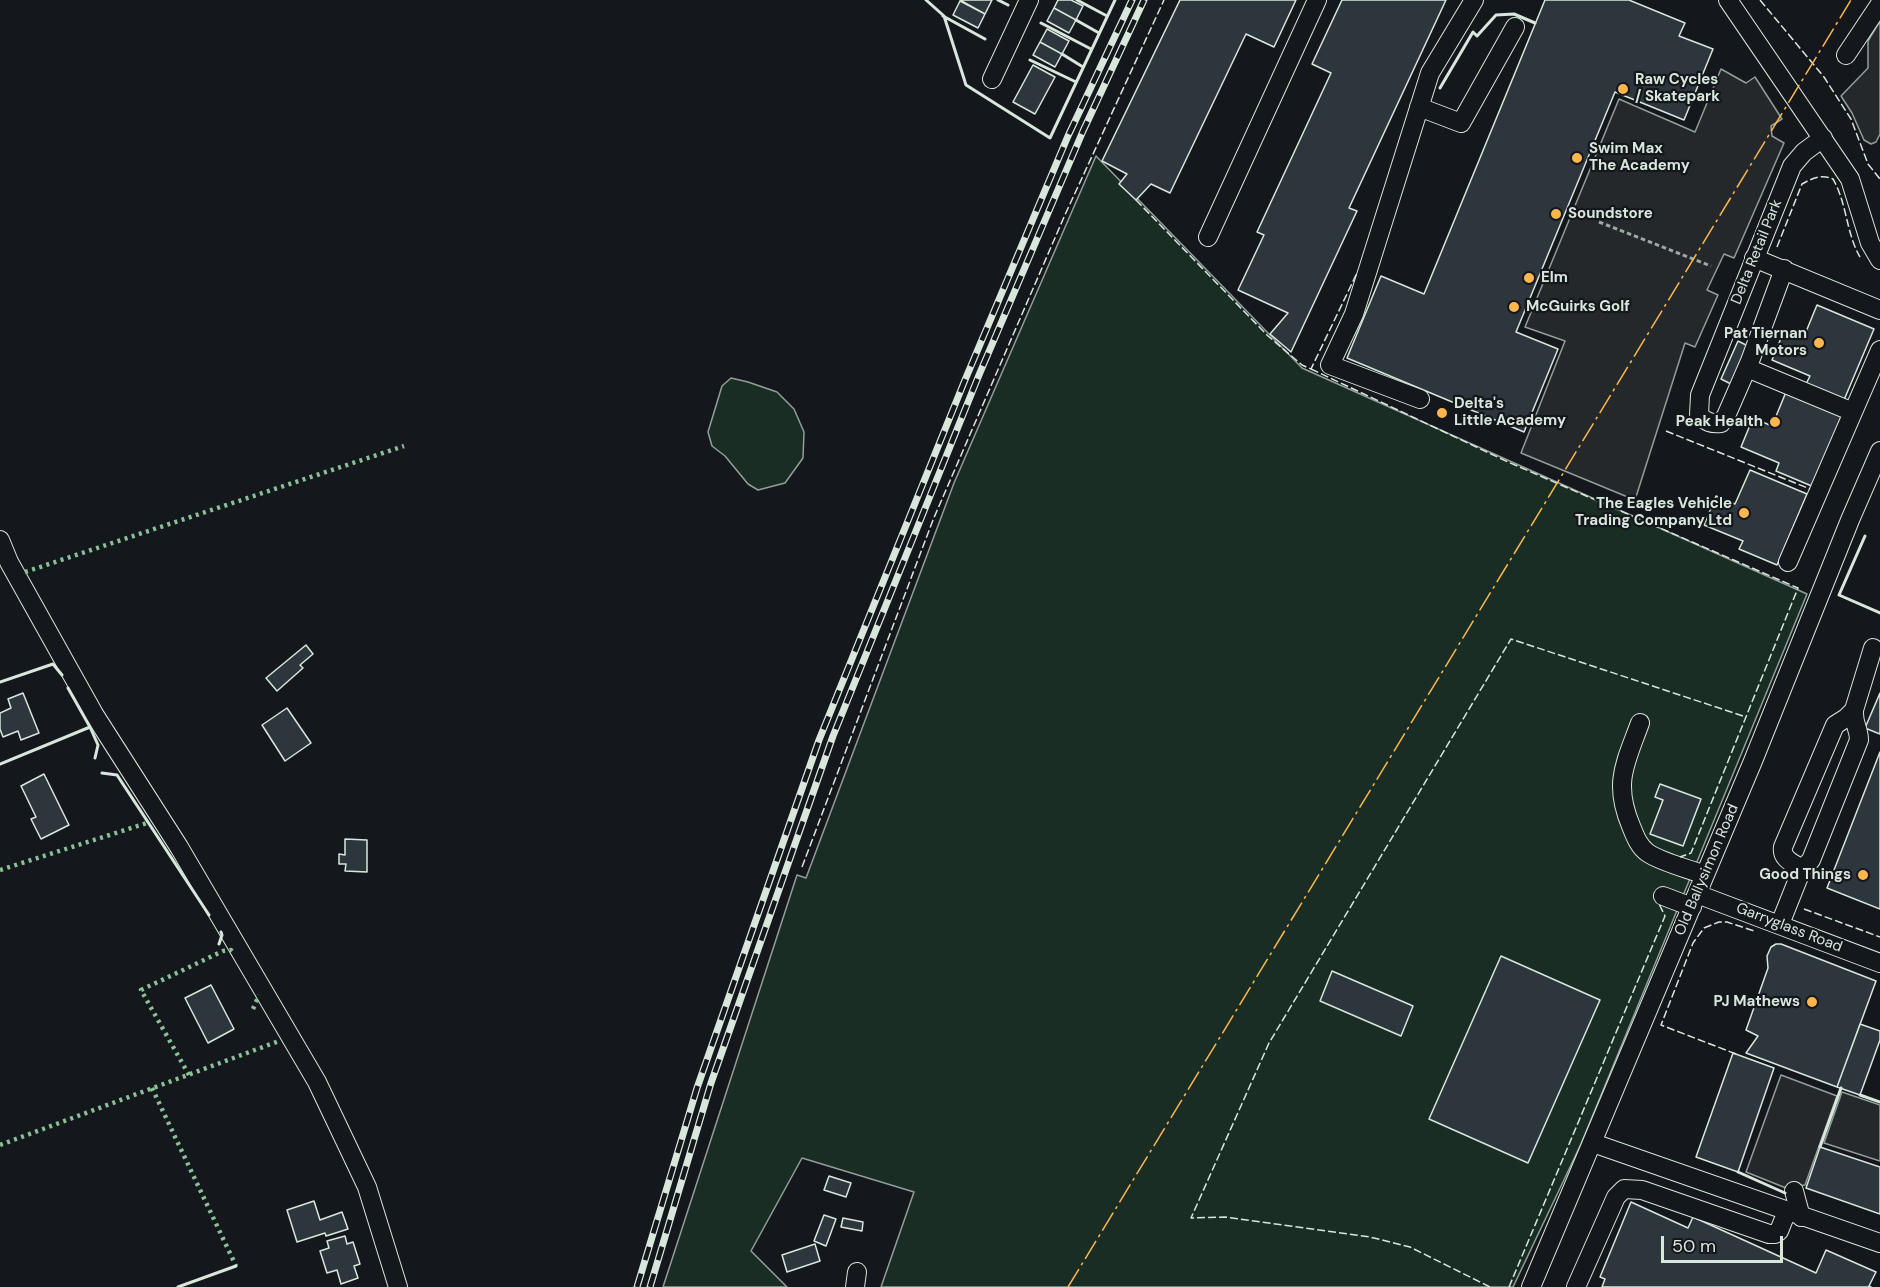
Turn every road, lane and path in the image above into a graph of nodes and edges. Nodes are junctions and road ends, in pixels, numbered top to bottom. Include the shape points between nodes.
1 (1029, 0) edge
2 (1317, 0) edge
3 (1474, 0) edge
4 (1728, 0) edge
5 (1880, 4) edge
6 (1515, 27) dead end
7 (1846, 55) dead end
8 (993, 79) dead end
9 (1419, 107) junction
10 (1823, 138) junction
11 (1599, 222) dead end
12 (1208, 237) dead end
13 (1754, 258) junction
14 (1880, 260) edge
15 (1711, 266) dead end
16 (1784, 269) junction
17 (1880, 310) edge
18 (1880, 350) edge
19 (1747, 368) junction
20 (1420, 399) dead end
21 (1853, 412) junction
22 (1880, 451) edge
23 (0, 540) edge
24 (1788, 562) dead end
25 (1873, 648) dead end
26 (1854, 710) junction
27 (1640, 723) dead end
28 (1802, 869) junction
29 (1705, 875) junction
30 (1663, 896) dead end
31 (1695, 900) junction
32 (1780, 924) junction
33 (1880, 963) edge
34 (1593, 1143) junction
35 (1794, 1191) dead end
36 (1794, 1214) junction
37 (1880, 1243) edge
38 (398, 1287) edge
39 (1531, 1287) edge
40 (1576, 1287) edge

1 - 8 street
2 - 12 street
3 - 9 street via 1430,74
4 - 10 street
5 - 7 street
6 - 9 street via 1461,123
9 - 20 street via 1354,314 1330,364
10 - 13 street, Delta Retail Park via 1792,166
10 - 14 street via 1851,179 1870,243
11 - 15 path
13 - 16 street
13 - 19 street, Delta Retail Park via 1700,395 1699,415 1704,420 1721,423
16 - 17 street
16 - 19 street
18 - 21 street
19 - 21 street
21 - 24 street
22 - 29 street, Old Ballysimon Road
23 - 38 street via 94,714 179,847 317,1082 367,1187
25 - 26 street
26 - 28 street via 1859,740 1811,860
26 - 28 street via 1835,725 1783,847 1785,857
27 - 29 street via 1621,785 1635,836 1651,855
28 - 32 street
29 - 31 street, Old Ballysimon Road
30 - 31 street, Garryglass Road
31 - 32 street, Garryglass Road
31 - 34 street, Old Ballysimon Road
32 - 33 street, Garryglass Road
34 - 36 street
34 - 39 street, Old Ballysimon Road
35 - 36 street
36 - 37 street
36 - 40 street via 1779,1231 1769,1234 1642,1190 1624,1189 1616,1197

